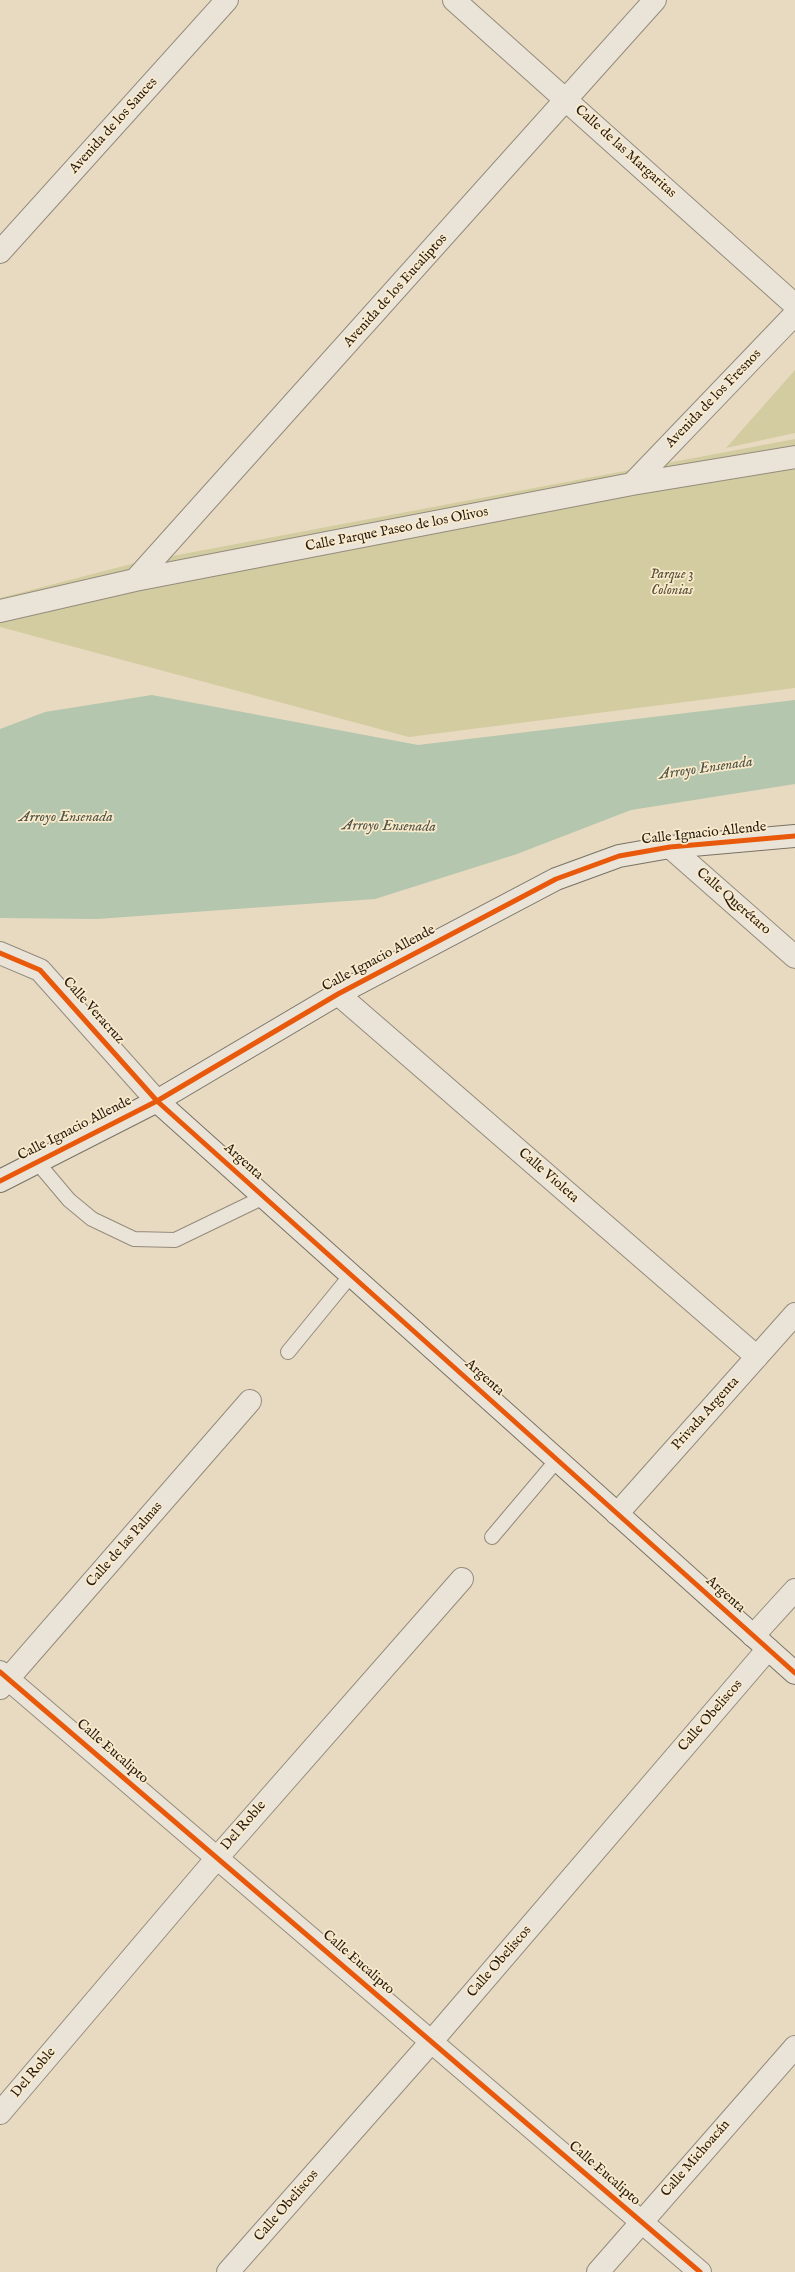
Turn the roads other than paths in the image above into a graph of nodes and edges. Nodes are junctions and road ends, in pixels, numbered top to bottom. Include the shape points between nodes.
1 (227, 0) edge
2 (454, 0) edge
3 (655, 0) edge
4 (568, 100) junction
5 (0, 252) edge
6 (795, 305) edge
7 (795, 314) edge
8 (795, 456) edge
9 (632, 484) junction
10 (135, 580) junction
11 (0, 611) edge
12 (795, 836) edge
13 (670, 847) junction
14 (0, 953) edge
15 (795, 957) edge
16 (338, 994) junction
17 (157, 1101) junction
18 (37, 1162) junction
19 (0, 1181) edge
20 (264, 1197) junction
21 (351, 1275) junction
22 (795, 1314) edge
23 (288, 1352) dead end
24 (757, 1357) junction
25 (250, 1401) dead end
26 (557, 1460) junction
27 (617, 1514) junction
28 (492, 1537) dead end
29 (462, 1579) dead end
30 (795, 1590) edge
31 (761, 1643) junction
32 (795, 1673) edge
33 (3, 1680) edge
34 (217, 1858) junction
35 (431, 2042) junction
36 (795, 2047) edge
37 (0, 2113) edge
38 (642, 2222) junction
39 (228, 2272) edge
40 (598, 2272) edge
41 (700, 2272) edge

1 - 5 street, Avenida de los Sauces
2 - 4 street, Calle de las Margaritas
3 - 4 street, Avenida de los Eucaliptos
4 - 6 street, Calle de las Margaritas
4 - 10 street, Avenida de los Eucaliptos
7 - 9 street, Avenida de los Fresnos
8 - 9 street, Calle Parque Paseo de los Olivos
9 - 10 street, Calle Parque Paseo de los Olivos
10 - 11 street, Calle Parque Paseo de los Olivos
12 - 13 street, Calle Ignacio Allende
13 - 15 street, Calle Querétaro
13 - 16 street, Calle Ignacio Allende via 619,856 556,879
14 - 17 street, Calle Veracruz via 40,970
16 - 17 street, Calle Ignacio Allende
16 - 24 street, Calle Violeta
17 - 18 street, Calle Ignacio Allende
17 - 20 street, Argenta
18 - 19 street, Calle Ignacio Allende
18 - 20 lane via 69,1200 92,1219 134,1238 175,1240
20 - 21 street, Argenta
21 - 23 lane
21 - 26 street, Argenta
22 - 24 street, Privada Argenta
24 - 27 street, Privada Argenta
25 - 33 street, Calle de las Palmas
26 - 27 street, Argenta
26 - 28 lane
27 - 31 street, Argenta
29 - 34 street, Del Roble
30 - 31 street, Calle Obeliscos
31 - 32 street, Argenta
31 - 35 street, Calle Obeliscos
33 - 34 street, Calle Eucalipto
34 - 35 street, Calle Eucalipto
34 - 37 street, Del Roble
35 - 38 street, Calle Eucalipto
35 - 39 street, Calle Obeliscos
36 - 38 street, Calle Michoacán
38 - 40 street, Calle Michoacán
38 - 41 street, Calle Eucalipto

